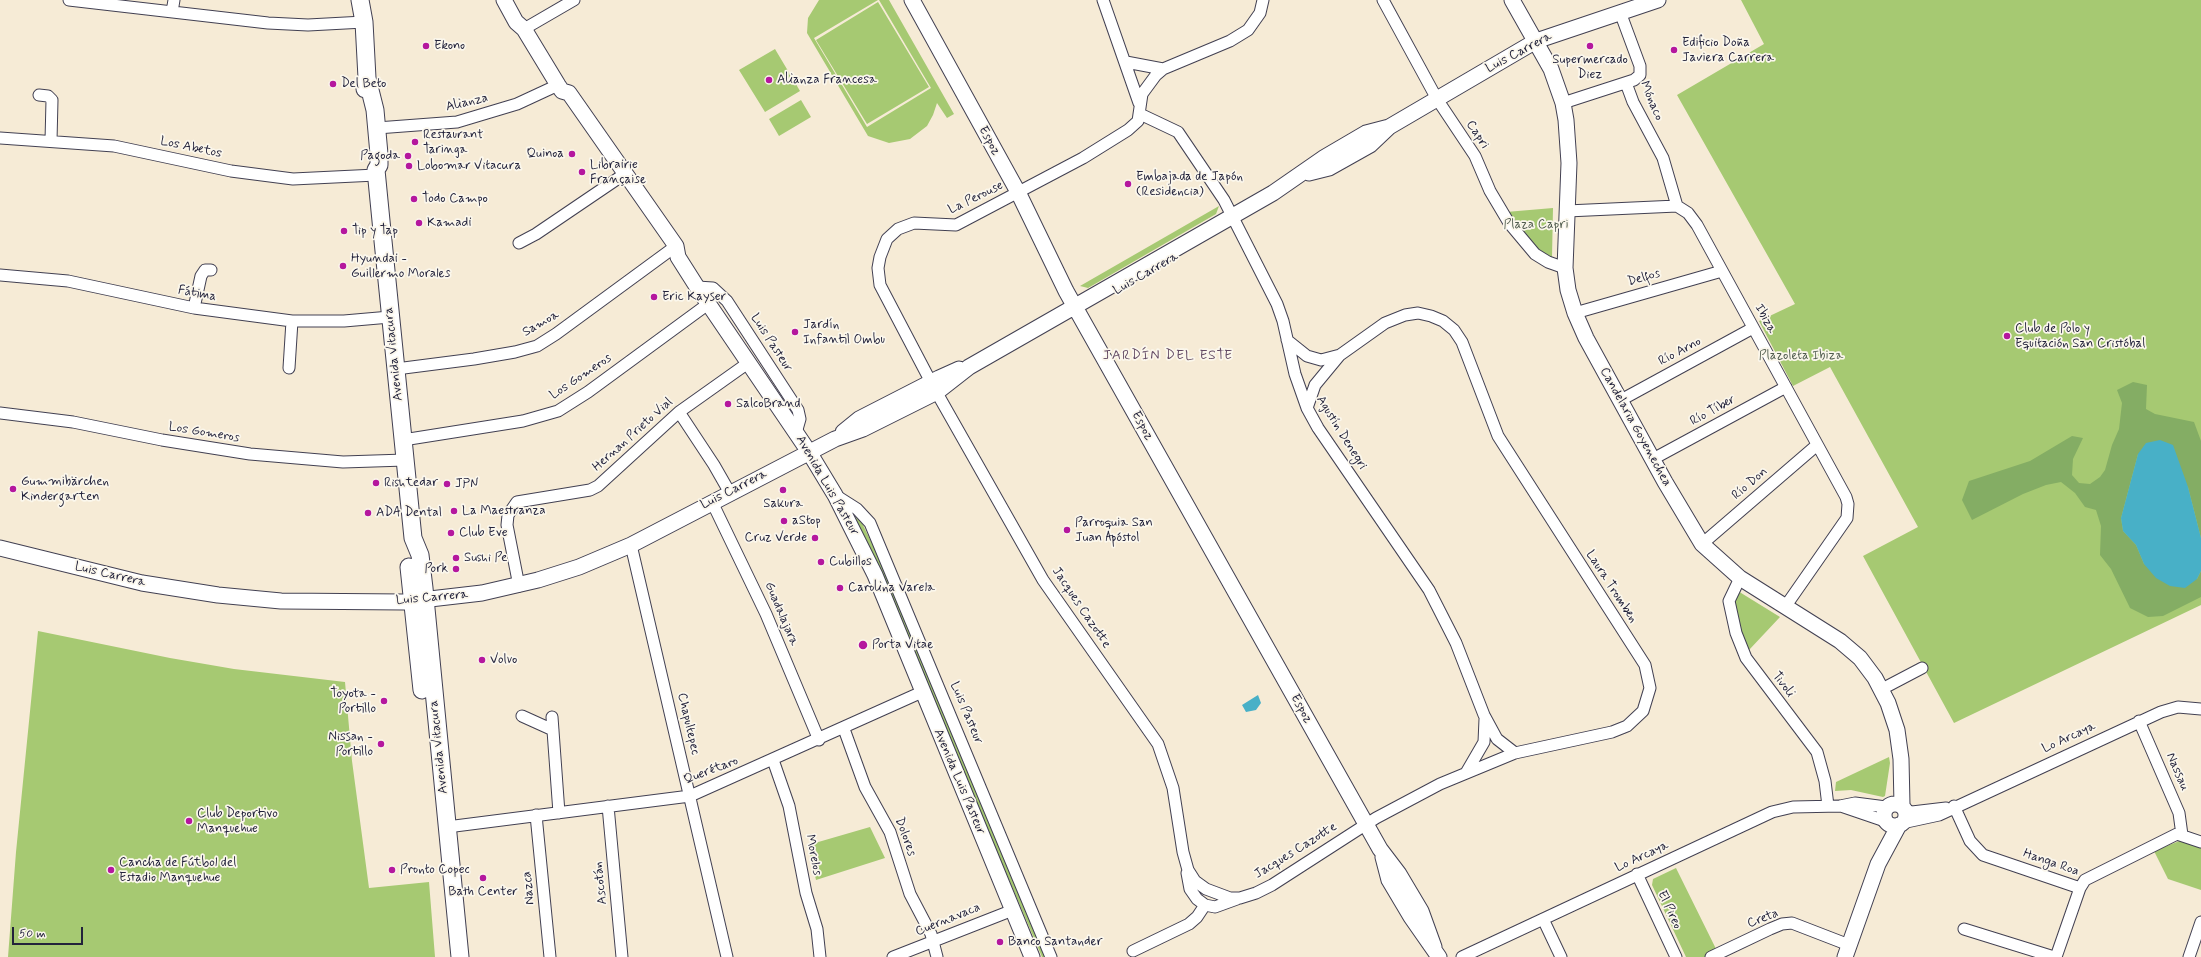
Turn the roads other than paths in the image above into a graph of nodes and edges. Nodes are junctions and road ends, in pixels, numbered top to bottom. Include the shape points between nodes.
1 (69, 0) edge
2 (174, 0) edge
3 (360, 0) edge
4 (370, 0) edge
5 (504, 0) edge
6 (514, 0) edge
7 (574, 0) edge
8 (912, 0) edge
9 (1103, 0) edge
10 (1263, 0) edge
11 (1383, 0) edge
12 (1512, 0) edge
13 (1651, 1) edge
14 (172, 12) junction
15 (1620, 12) junction
16 (364, 22) junction
17 (524, 29) junction
18 (1536, 41) junction
19 (1126, 62) junction
20 (1163, 69) junction
21 (367, 78) junction
22 (1626, 83) junction
23 (560, 88) junction
24 (39, 96) dead end
25 (1437, 99) junction
26 (1140, 103) junction
27 (1562, 103) junction
28 (1140, 114) junction
29 (377, 128) junction
30 (0, 138) edge
31 (51, 141) junction
32 (376, 172) junction
33 (622, 176) junction
34 (1018, 192) junction
35 (1677, 206) junction
36 (1567, 211) junction
37 (1234, 219) junction
38 (519, 243) dead end
39 (674, 251) junction
40 (1565, 268) junction
41 (210, 270) dead end
42 (1722, 271) junction
43 (0, 275) edge
44 (697, 287) junction
45 (708, 304) junction
46 (1082, 307) junction
47 (194, 308) junction
48 (1575, 313) junction
49 (390, 317) junction
50 (292, 321) junction
51 (1754, 328) junction
52 (1287, 340) junction
53 (1340, 355) junction
54 (748, 363) junction
55 (289, 368) dead end
56 (396, 369) junction
57 (934, 387) junction
58 (1786, 387) junction
59 (1621, 400) junction
60 (1307, 408) junction
61 (679, 412) junction
62 (0, 413) edge
63 (796, 433) junction
64 (403, 440) junction
65 (1817, 445) junction
66 (809, 452) junction
67 (1653, 459) junction
68 (405, 460) junction
69 (730, 493) junction
70 (835, 495) junction
71 (712, 502) junction
72 (1702, 544) junction
73 (631, 545) junction
74 (0, 548) edge
75 (1740, 578) junction
76 (518, 586) junction
77 (419, 601) junction
78 (1785, 607) junction
79 (1922, 668) dead end
80 (1882, 689) junction
81 (922, 692) junction
82 (2201, 709) edge
83 (1484, 715) junction
84 (522, 716) dead end
85 (552, 717) dead end
86 (2139, 721) junction
87 (844, 729) junction
88 (553, 730) junction
89 (819, 740) junction
90 (1515, 753) junction
91 (773, 760) junction
92 (1466, 773) junction
93 (690, 796) junction
94 (608, 806) junction
95 (1828, 806) junction
96 (1953, 807) junction
97 (559, 812) junction
98 (1894, 815) junction
99 (536, 816) junction
100 (1366, 824) junction
101 (447, 827) junction
102 (2182, 835) junction
103 (2201, 842) edge
104 (1183, 852) junction
105 (1637, 874) junction
106 (2080, 888) junction
107 (1240, 898) junction
108 (1205, 905) junction
109 (1013, 910) junction
110 (1543, 919) junction
111 (2201, 922) edge
112 (1964, 929) dead end
113 (933, 941) junction
114 (1133, 951) dead end
115 (1847, 951) edge
116 (1436, 952) edge
117 (450, 957) edge
118 (460, 957) edge
119 (550, 957) edge
120 (622, 957) edge
121 (727, 957) edge
122 (820, 957) edge
123 (893, 957) edge
124 (937, 957) edge
125 (1032, 957) edge
126 (1051, 957) edge
127 (1462, 957) edge
128 (1561, 957) edge
129 (1676, 957) edge
130 (1711, 957) edge
131 (2055, 957) edge
132 (2188, 957) edge

1 - 14 street
2 - 14 street
3 - 16 main road, Avenida Vitacura
4 - 16 main road, Avenida Vitacura
5 - 17 street, Avenida Luis Pasteur via 516,22
6 - 17 street, Avenida Luis Pasteur via 522,16
7 - 17 street
8 - 34 street, Espoz
9 - 19 street
10 - 20 street via 1260,13 1248,30 1230,41
11 - 25 street, Capri
12 - 18 street, Candelaria Goyenechea
13 - 15 street, Luis Carrera
14 - 16 street via 291,25
15 - 18 street, Luis Carrera
15 - 22 street, Mónaco via 1641,71 1637,78
16 - 21 main road, Avenida Vitacura
17 - 23 street, Avenida Luis Pasteur
18 - 25 street, Luis Carrera
18 - 27 street, Candelaria Goyenechea via 1551,70
19 - 20 street
19 - 26 street
20 - 26 street via 1147,86
21 - 29 main road, Avenida Vitacura
21 - 32 main road, Avenida Vitacura via 364,100 366,133 369,158
22 - 27 street
22 - 35 street, Mónaco via 1633,102 1663,158
23 - 29 street, Alianza via 457,122
23 - 33 street, Avenida Luis Pasteur via 562,98
24 - 31 street via 48,96 52,100
25 - 37 street, Luis Carrera via 1389,127 1370,145 1329,168 1304,174
25 - 40 street, Capri via 1475,156 1500,209 1520,238 1541,258
26 - 28 street
27 - 36 street, Candelaria Goyenechea via 1568,139
28 - 34 street, La Perouse via 1138,121 1128,130 1083,158
28 - 37 street, Agustín Denegri via 1164,124 1183,138
29 - 32 main road, Avenida Vitacura via 379,154
30 - 31 street, Los Abetos
31 - 32 street, Los Abetos via 114,146 231,171 293,179
32 - 49 main road, Avenida Vitacura
33 - 38 street
33 - 39 street, Avenida Luis Pasteur
34 - 46 street, Espoz
34 - 57 street, La Perouse via 956,225 906,225 893,232 883,249 878,268 880,285
35 - 36 street
35 - 42 street, Ibiza via 1688,213 1697,225
36 - 40 street, Candelaria Goyenechea
37 - 46 street, Luis Carrera
37 - 52 street, Agustín Denegri via 1277,304
39 - 44 street, Avenida Luis Pasteur
39 - 56 street, Samoa via 537,346 482,358
40 - 48 street, Candelaria Goyenechea
41 - 47 street via 205,270 201,276
42 - 48 street, Delfos
42 - 51 street, Ibiza
43 - 47 street, Fátima via 68,281
44 - 45 street, Avenida Luis Pasteur
44 - 63 street, Luis Pasteur via 713,288 727,301 798,410 800,416
45 - 54 street, Avenida Luis Pasteur
45 - 64 street, Los Gomeros via 558,411 523,421
46 - 57 street, Luis Carrera via 1040,334 1012,342
46 - 100 street, Espoz
47 - 50 street, Fátima
48 - 59 street, Candelaria Goyenechea
49 - 50 street, Fátima via 344,321
49 - 56 main road, Avenida Vitacura
50 - 55 street
51 - 58 street, Ibiza
51 - 59 street, Río Arno
52 - 53 street, Laura Tromben via 1312,359 1327,359
52 - 60 street, Agustín Denegri
53 - 60 street, Laura Tromben via 1315,385
53 - 90 street, Laura Tromben via 1385,323 1405,315 1431,316 1454,330 1462,342 1490,421 1506,451 1645,666 1650,680 1648,700 1639,717 1627,726 1612,732
54 - 61 street, Hernan Prieto Vial
54 - 63 street, Avenida Luis Pasteur
56 - 64 main road, Avenida Vitacura
57 - 66 street, Luis Carrera via 863,429 835,438
57 - 104 street, Jacques Cazotte via 1043,580 1158,744 1173,788
58 - 65 street, Ibiza
58 - 67 street, Río Tíber
59 - 67 street, Candelaria Goyenechea
60 - 83 street, Agustín Denegri via 1429,590 1456,643
61 - 69 street
61 - 76 street, Hernan Prieto Vial via 598,486 590,490 517,502 511,508 507,525
62 - 68 street, Los Gomeros via 73,422 250,454 343,462
63 - 66 street, Avenida Luis Pasteur
64 - 68 main road, Avenida Vitacura
65 - 72 street, Río Don
65 - 78 street, Ibiza via 1846,497 1848,511 1840,528
66 - 69 street, Luis Carrera
66 - 70 street, Avenida Luis Pasteur
67 - 72 street, Candelaria Goyenechea
68 - 77 main road, Avenida Vitacura via 413,538 420,555
69 - 71 street, Luis Carrera
70 - 81 street, Avenida Luis Pasteur via 875,575
70 - 126 street, Luis Pasteur via 857,509 870,523
71 - 73 street, Luis Carrera
71 - 89 street, Guadalajara via 763,607
72 - 75 street, Candelaria Goyenechea
73 - 76 street, Luis Carrera via 579,567
73 - 93 street, Chapultepec
74 - 77 street, Luis Carrera via 135,581 218,595 311,603
75 - 78 street, Candelaria Goyenechea
75 - 95 street, Tivoli via 1729,601 1738,639 1746,658 1817,752 1825,781
76 - 77 street, Luis Carrera
77 - 101 main road, Avenida Vitacura
77 - 117 main road, Avenida Vitacura
78 - 80 street, Candelaria Goyenechea via 1830,633 1850,649 1868,668
79 - 80 street
80 - 98 street, Candelaria Goyenechea via 1897,730 1900,774
81 - 87 street, Querétaro
81 - 109 street, Avenida Luis Pasteur
82 - 86 street, Lo Arcaya via 2169,709
83 - 90 street, Agustín Denegri via 1497,739
83 - 92 street, Agustín Denegri via 1484,742
84 - 88 street
85 - 88 street
86 - 96 street, Lo Arcaya
86 - 102 street, Nassau via 2179,813
87 - 89 street, Querétaro
87 - 113 street, Dolores via 865,787 890,832 910,894
88 - 97 street
89 - 91 street, Querétaro
90 - 92 street, Laura Tromben
91 - 93 street, Querétaro
91 - 122 street, Morelos via 789,806 807,897 817,929
92 - 100 street, Laura Tromben via 1406,800
93 - 94 street, Querétaro
93 - 121 street, Chapultepec
94 - 97 street, Querétaro
94 - 120 street, Ascotán
95 - 98 street, Lo Arcaya via 1855,803
95 - 105 street, Lo Arcaya via 1772,812
96 - 98 street, Lo Arcaya
96 - 106 street, Hanga Roa via 1970,841 1983,855
97 - 99 street, Querétaro
98 - 115 street
99 - 101 street, Querétaro
99 - 119 street, Nazca
100 - 107 street, Jacques Cazotte via 1272,885
100 - 116 street, Espoz via 1380,849 1389,880
101 - 118 main road, Avenida Vitacura
102 - 103 street
102 - 106 street, Hanga Roa via 2177,834 2166,839 2085,880
104 - 107 street, Jacques Cazotte via 1188,870 1195,881 1217,895
104 - 108 street, Jacques Cazotte via 1190,889
105 - 110 street, Lo Arcaya
105 - 129 street, El Pireo
106 - 131 street
107 - 108 street, Jacques Cazotte via 1219,907
108 - 114 street via 1189,924
109 - 113 street, Cuernavaca
109 - 125 street, Avenida Luis Pasteur
110 - 127 street, Lo Arcaya
110 - 128 street
111 - 132 street
112 - 131 street
113 - 123 street, Cuernavaca
113 - 124 street, Dolores
115 - 130 street, Creta via 1792,923 1770,929

